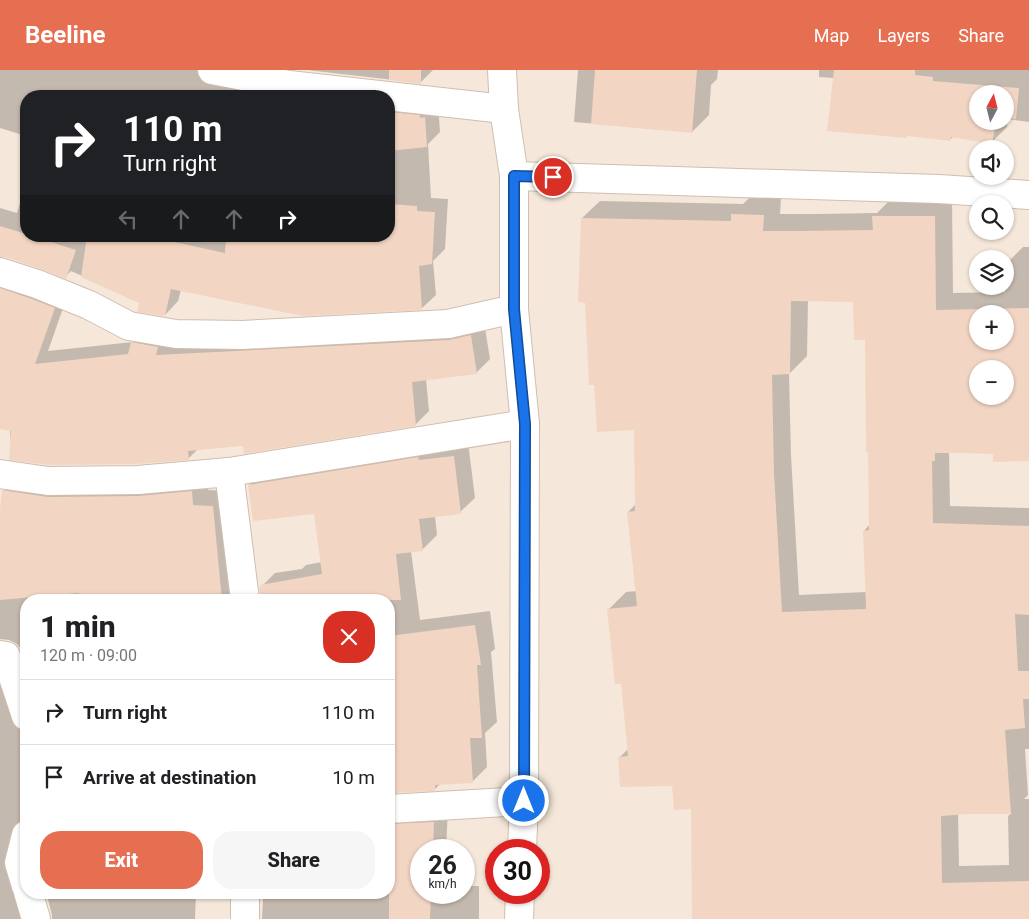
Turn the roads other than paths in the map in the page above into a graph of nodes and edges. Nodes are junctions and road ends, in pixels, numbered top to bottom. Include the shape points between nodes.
1 (212, 70) edge
2 (502, 70) edge
3 (334, 90) edge
4 (395, 97) edge
5 (504, 109) junction
6 (514, 176) junction
7 (1029, 195) edge
8 (0, 272) edge
9 (514, 309) junction
10 (525, 424) junction
11 (229, 472) junction
12 (0, 474) edge
13 (244, 594) edge
14 (0, 655) edge
15 (20, 698) edge
16 (524, 801) junction
17 (395, 809) edge
18 (522, 839) edge
19 (30, 899) edge
20 (245, 899) edge
21 (520, 904) edge
22 (36, 919) edge
23 (245, 919) edge
24 (519, 919) edge

1 - 3 street
2 - 5 street
4 - 5 street
5 - 6 street
6 - 7 street via 930,188
6 - 9 street
8 - 9 street via 37,284 129,326 176,334 242,335 448,324
9 - 10 street
10 - 11 street
10 - 16 street
11 - 12 street via 138,480 48,481
11 - 13 street
14 - 15 street via 6,656
16 - 17 street
16 - 18 street
19 - 22 street
20 - 23 street
21 - 24 street

